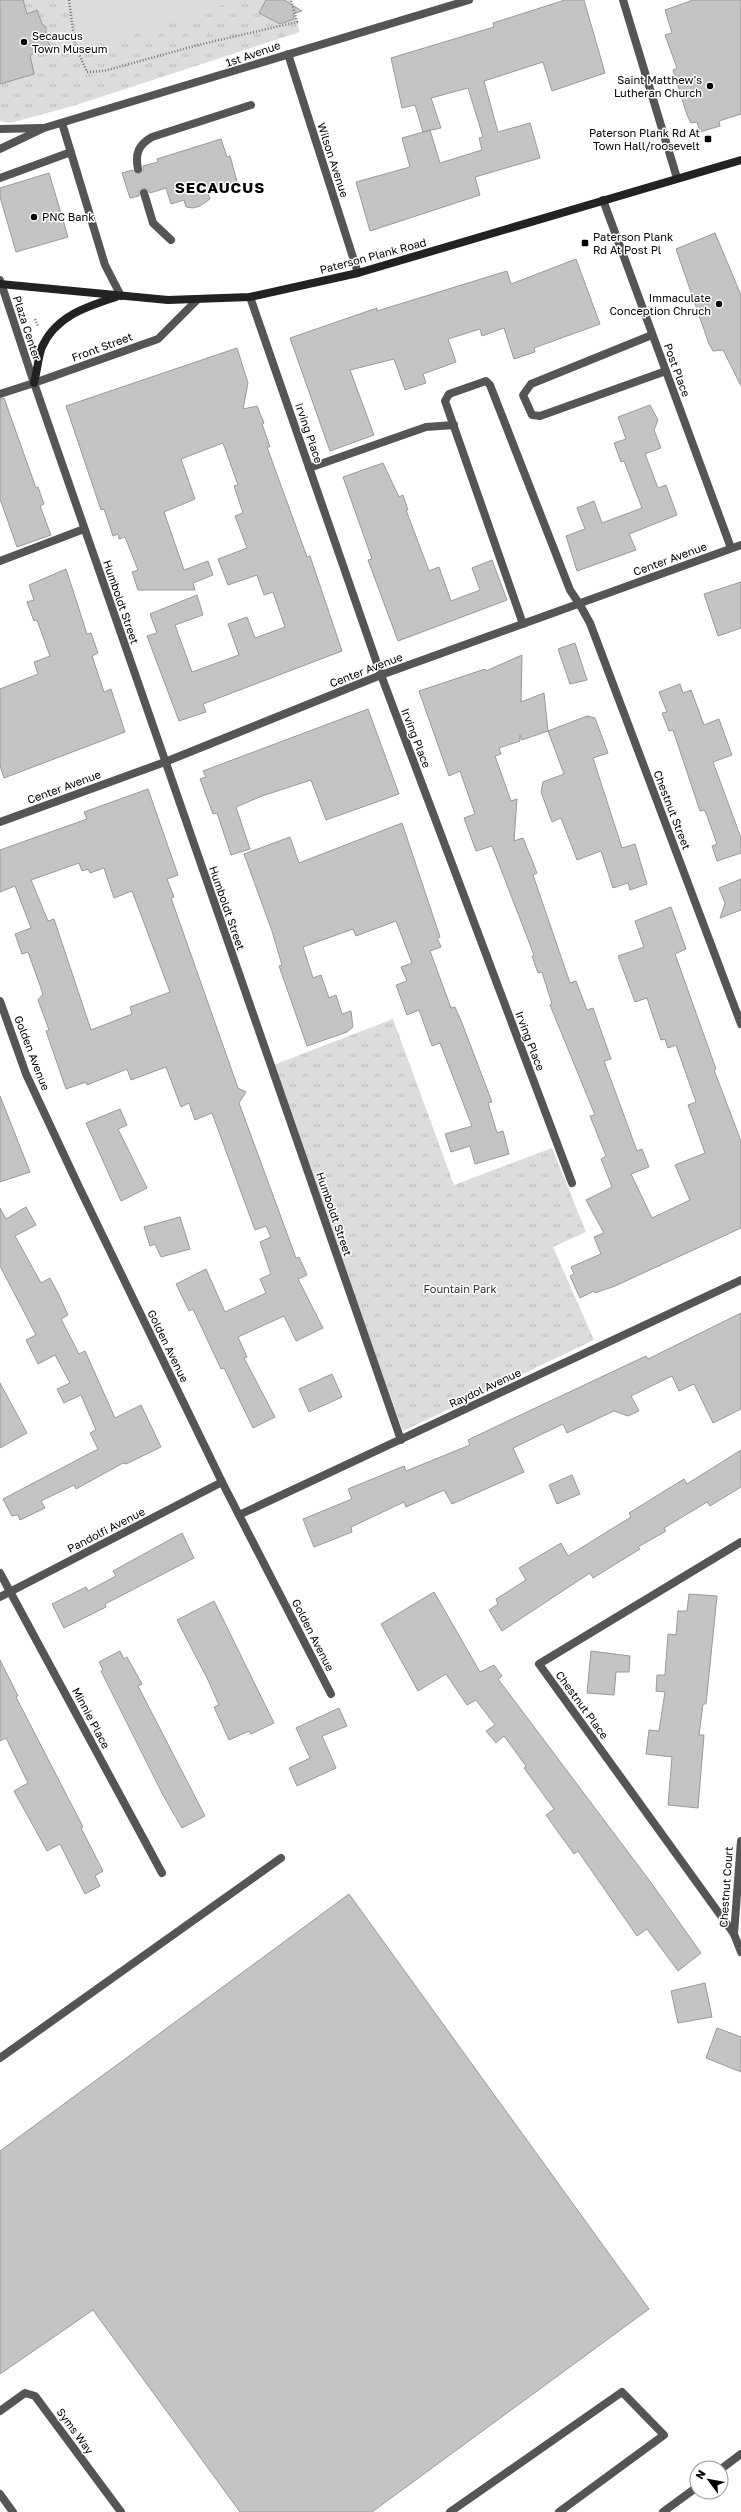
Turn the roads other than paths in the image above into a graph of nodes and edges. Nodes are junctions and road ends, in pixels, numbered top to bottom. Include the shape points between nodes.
1 (469, 0) edge
2 (623, 0) edge
3 (288, 54) junction
4 (251, 105) dead end
5 (62, 123) junction
6 (44, 128) junction
7 (0, 129) edge
8 (0, 149) edge
9 (71, 152) junction
10 (741, 160) edge
11 (138, 169) dead end
12 (0, 178) edge
13 (677, 178) junction
14 (144, 193) dead end
15 (603, 200) junction
16 (171, 240) dead end
17 (358, 273) junction
18 (0, 283) edge
19 (121, 296) junction
20 (250, 297) junction
21 (197, 300) junction
22 (652, 335) junction
23 (666, 371) junction
24 (34, 383) junction
25 (0, 394) edge
26 (454, 425) junction
27 (309, 468) junction
28 (84, 529) junction
29 (741, 545) edge
30 (731, 548) junction
31 (0, 561) edge
32 (580, 605) junction
33 (523, 624) junction
34 (381, 676) junction
35 (165, 762) junction
36 (0, 822) edge
37 (0, 1000) edge
38 (741, 1024) edge
39 (572, 1183) dead end
40 (741, 1280) edge
41 (401, 1440) junction
42 (222, 1482) junction
43 (239, 1515) junction
44 (741, 1542) edge
45 (0, 1573) edge
46 (10, 1592) junction
47 (0, 1597) edge
48 (331, 1694) dead end
49 (741, 1841) edge
50 (281, 1858) dead end
51 (162, 1873) dead end
52 (734, 1934) junction
53 (741, 1952) edge
54 (0, 2058) edge
55 (0, 2411) edge
56 (741, 2454) edge
57 (729, 2463) edge
58 (689, 2493) edge
59 (0, 2494) edge
60 (13, 2512) edge
61 (121, 2512) edge
62 (450, 2512) edge
63 (559, 2512) edge
64 (663, 2512) edge

1 - 3 street, 1st Avenue
2 - 13 street
3 - 5 street, 1st Avenue
3 - 17 street, Wilson Avenue
4 - 11 street via 152,137 142,143 137,153 135,160
5 - 6 street, 1st Avenue
5 - 9 street
6 - 7 street, 1st Avenue
6 - 8 street, 1st Avenue
9 - 12 street
9 - 19 street via 105,265
10 - 13 main road, Paterson Plank Road
13 - 15 main road, Paterson Plank Road
14 - 16 street via 153,223
15 - 17 main road, Paterson Plank Road
15 - 22 street, Post Place
17 - 20 main road, Paterson Plank Road
18 - 19 main road, Paterson Plank Road
18 - 24 street, Plaza Center
19 - 21 main road, Paterson Plank Road
19 - 24 main road via 84,307 61,321 42,348
20 - 21 main road, Paterson Plank Road
20 - 27 street, Irving Place
21 - 24 street, Front Street via 158,339
22 - 23 street, Post Place
22 - 23 street via 531,384 523,395 525,402 532,415 540,416
23 - 30 street, Post Place
24 - 25 street, Front Street
24 - 28 street, Humboldt Street
26 - 27 street via 426,427
26 - 32 street, Chestnut Street via 445,401 449,394 486,381 493,393 570,590
26 - 33 street
27 - 34 street, Irving Place
28 - 31 street
28 - 35 street, Humboldt Street
29 - 30 street, Center Avenue
30 - 32 street, Center Avenue
32 - 33 street, Center Avenue
32 - 38 street, Chestnut Street via 590,623
33 - 34 street, Center Avenue
34 - 35 street, Center Avenue
34 - 39 street, Irving Place
35 - 36 street, Center Avenue
35 - 41 street, Humboldt Street
37 - 42 street, Golden Avenue via 26,1074
40 - 41 street, Raydol Avenue
41 - 43 street, Raydol Avenue
42 - 43 street, Golden Avenue
42 - 46 street, Pandolfi Avenue
43 - 48 street, Golden Avenue
44 - 52 street, Chestnut Place via 539,1664
45 - 46 street, Minnie Place
46 - 47 street, Pandolfi Avenue
46 - 51 street, Minnie Place
49 - 52 street, Chestnut Court
50 - 54 street
52 - 53 street, Chestnut Place
55 - 61 street, Syms Way via 25,2393 35,2396
56 - 57 street
58 - 64 street
59 - 60 street
62 - 63 street via 622,2392 664,2435

